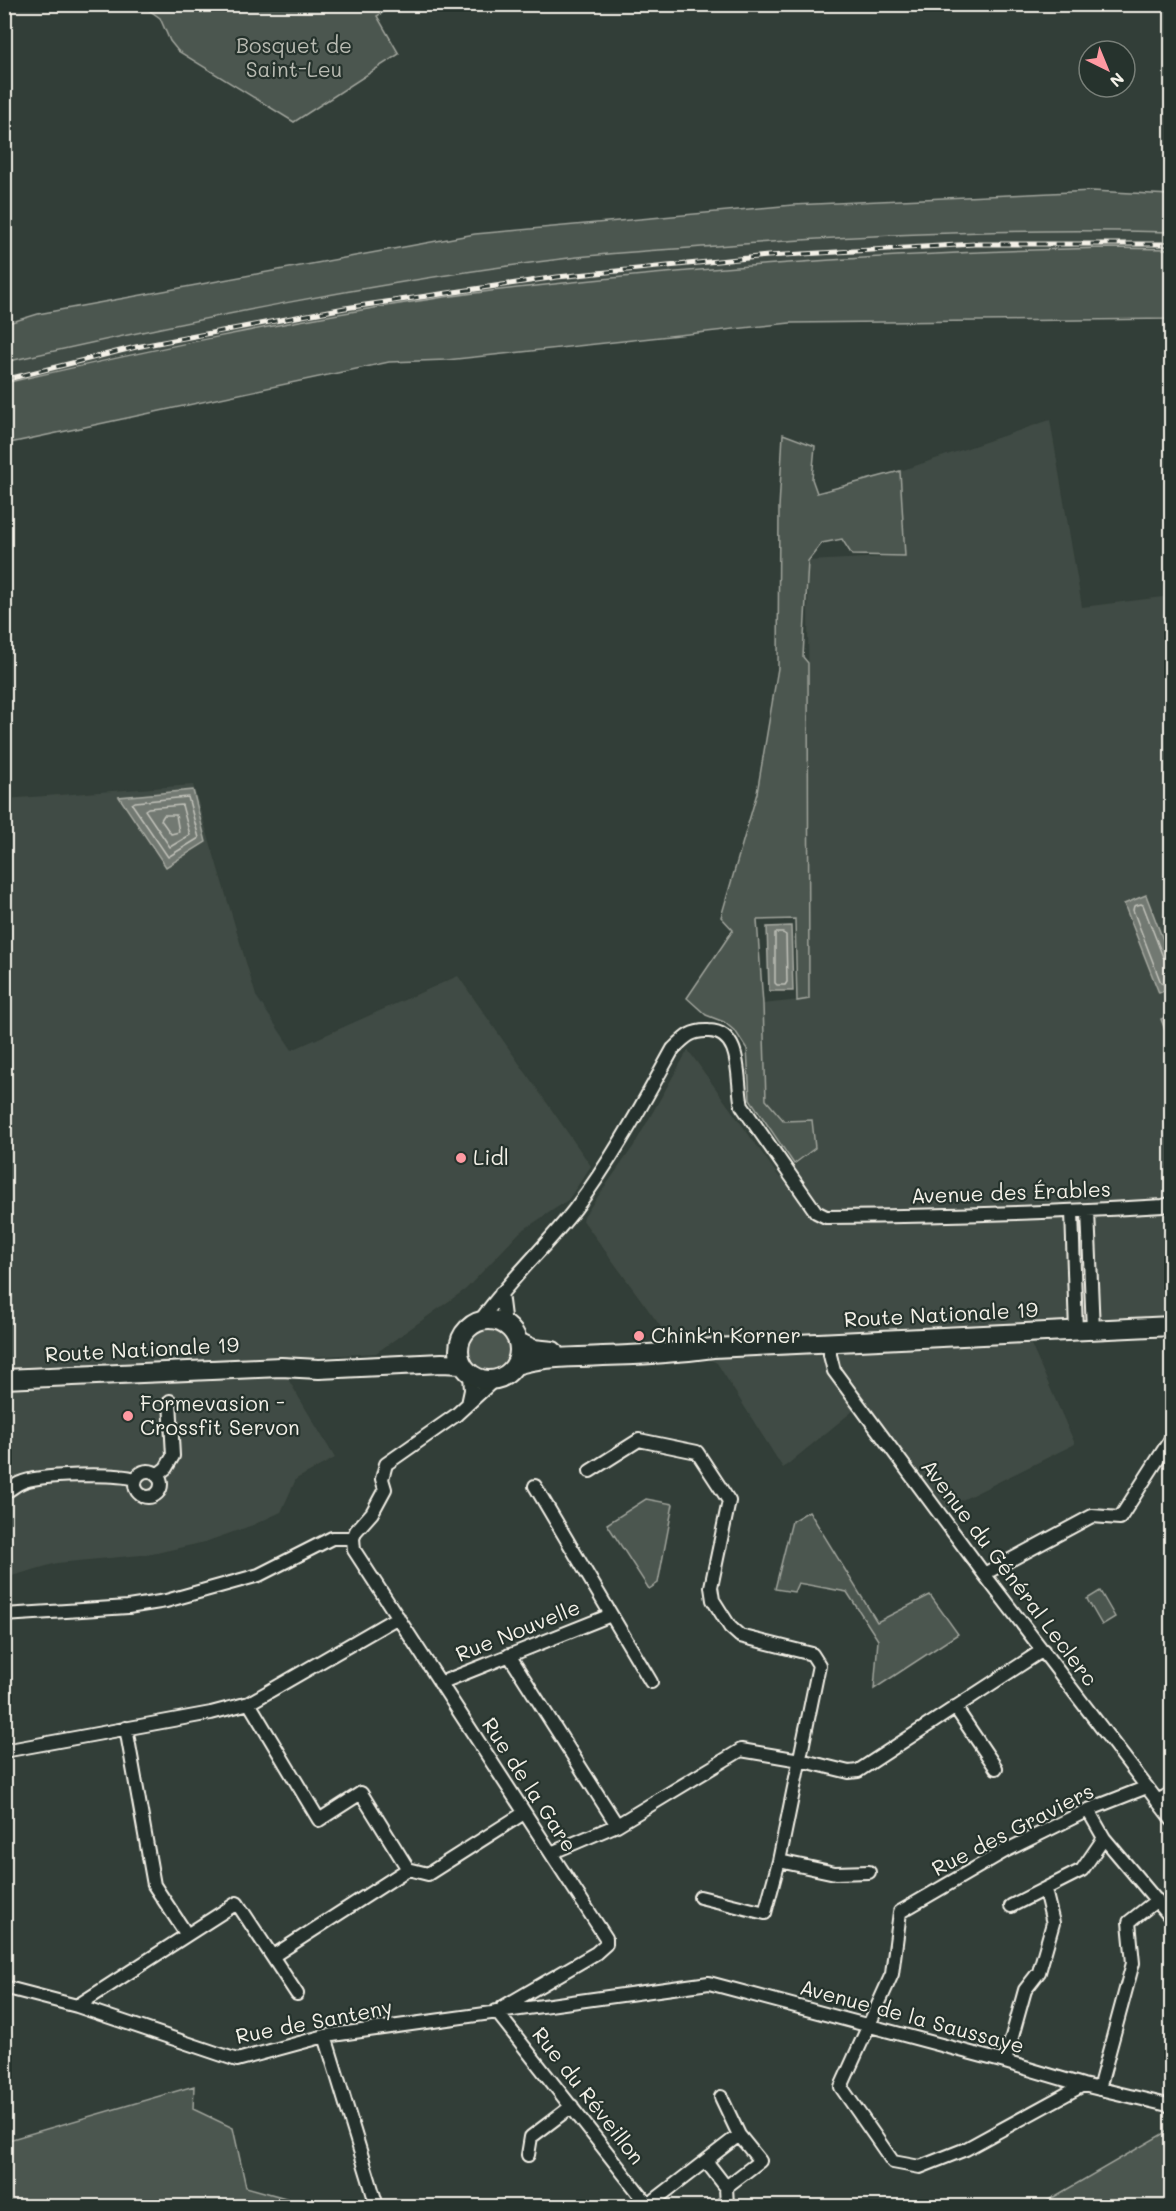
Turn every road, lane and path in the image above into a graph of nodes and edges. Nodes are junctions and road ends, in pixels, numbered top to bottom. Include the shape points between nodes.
1 (1172, 1203) edge
2 (1072, 1211) junction
3 (1088, 1211) junction
4 (501, 1293) junction
5 (480, 1321) junction
6 (505, 1325) junction
7 (1172, 1326) edge
8 (1085, 1330) junction
9 (518, 1342) junction
10 (830, 1342) junction
11 (458, 1345) junction
12 (713, 1348) junction
13 (516, 1365) junction
14 (281, 1366) junction
15 (466, 1369) junction
16 (4, 1379) edge
17 (494, 1380) junction
18 (170, 1401) dead end
19 (468, 1404) junction
20 (1172, 1437) edge
21 (590, 1472) dead end
22 (157, 1475) junction
23 (136, 1479) junction
24 (535, 1486) dead end
25 (4, 1493) edge
26 (353, 1538) junction
27 (984, 1574) junction
28 (611, 1615) junction
29 (4, 1616) edge
30 (398, 1617) junction
31 (1043, 1650) junction
32 (509, 1655) junction
33 (651, 1682) dead end
34 (440, 1683) junction
35 (249, 1703) junction
36 (955, 1707) junction
37 (126, 1728) junction
38 (4, 1751) edge
39 (800, 1760) junction
40 (996, 1768) dead end
41 (1147, 1788) junction
42 (1172, 1793) edge
43 (1157, 1801) junction
44 (1088, 1810) junction
45 (524, 1813) junction
46 (1172, 1820) edge
47 (617, 1825) junction
48 (1104, 1838) junction
49 (550, 1853) junction
50 (779, 1861) junction
51 (408, 1869) junction
52 (868, 1872) dead end
53 (1045, 1890) junction
54 (700, 1897) dead end
55 (1157, 1900) junction
56 (1011, 1906) dead end
57 (1172, 1919) edge
58 (187, 1935) junction
59 (273, 1956) junction
60 (4, 1987) edge
61 (640, 1991) joint
62 (297, 1994) dead end
63 (77, 2006) junction
64 (496, 2011) junction
65 (868, 2025) junction
66 (326, 2036) junction
67 (1005, 2062) junction
68 (1083, 2085) junction
69 (1099, 2089) junction
70 (721, 2097) dead end
71 (572, 2106) junction
72 (1172, 2106) edge
73 (739, 2134) junction
74 (528, 2155) dead end
75 (706, 2161) junction
76 (726, 2187) junction
77 (377, 2206) edge
78 (648, 2206) edge
79 (727, 2206) edge

1 - 3 street, Avenue des Érables
2 - 3 street, Avenue des Érables
2 - 4 street, Avenue des Érables via 826,1217 816,1212 742,1106 732,1045 714,1031 699,1030 687,1034 673,1049 595,1181
2 - 8 street
3 - 8 street
4 - 5 street, Avenue des Érables
4 - 6 street
5 - 6 main road via 496,1320
5 - 11 main road via 468,1327
6 - 9 main road
7 - 8 main road, Route Nationale 19
8 - 10 main road, Route Nationale 19
9 - 12 main road, Route Nationale 19 via 551,1352 686,1345
9 - 13 main road
10 - 12 main road, Route Nationale 19
10 - 27 street, Avenue du Général Leclerc via 834,1371
11 - 14 main road, Route Nationale 19 via 438,1356 336,1359
11 - 15 main road
12 - 13 main road, Route Nationale 19 via 670,1354 552,1358
13 - 17 main road
14 - 15 main road, Route Nationale 19 via 319,1370 442,1363
14 - 16 main road, Route Nationale 19
15 - 17 main road via 480,1380
15 - 19 street via 471,1390
17 - 19 street
18 - 22 street via 173,1456
19 - 26 street via 386,1464 382,1479 385,1489
20 - 27 street via 1120,1518 1092,1516
21 - 39 street via 639,1440 697,1452 729,1501 711,1587 713,1600 740,1636 812,1654 819,1665
22 - 23 street via 145,1471
22 - 23 street via 160,1488 151,1496 139,1494
23 - 25 street via 123,1475 69,1476 22,1482
24 - 28 street
26 - 29 street via 332,1538 259,1575 166,1600 128,1607
26 - 30 street, Rue de la Gare via 354,1550
27 - 31 street, Avenue du Général Leclerc
28 - 32 street, Rue Nouvelle
28 - 33 street
30 - 34 street, Rue de la Gare
30 - 35 street
31 - 36 street
31 - 41 street, Avenue du Général Leclerc
32 - 34 street, Rue Nouvelle
32 - 47 street
34 - 45 street, Rue de la Gare
35 - 37 street
35 - 51 street via 319,1820 361,1793
36 - 39 street via 858,1771
36 - 40 street
37 - 38 street
37 - 58 street via 154,1885
39 - 47 street via 741,1750
39 - 50 street
41 - 43 street, Avenue du Général Leclerc
41 - 44 street, Rue des Graviers
42 - 43 street
43 - 46 street, Avenue du Général Leclerc
44 - 48 street
44 - 65 street, Rue des Graviers via 1005,1851 900,1912 892,1974
45 - 49 street, Rue de la Gare
45 - 51 street via 428,1874
47 - 49 street
48 - 53 street via 1082,1870
48 - 55 street
49 - 64 street, Rue de la Gare via 606,1938 606,1944
50 - 52 street via 835,1873
50 - 54 street via 765,1913
51 - 59 street
53 - 56 street
53 - 67 street via 1053,1923 1039,1972 1025,1990
55 - 57 street
55 - 69 street via 1129,1923 1133,1963
58 - 59 street via 237,1903
58 - 63 street
59 - 62 street
60 - 63 street, Rue de Santeny
61 - 64 street, Rue de Santeny
61 - 65 street, Avenue de la Saussaye via 709,1983
63 - 66 street, Rue de Santeny via 237,2060
64 - 66 street, Rue de Santeny
64 - 71 street, Rue du Réveillon
65 - 67 street, Avenue de la Saussaye
65 - 68 street via 841,2087 893,2162 920,2167 966,2150
66 - 77 street
67 - 68 street, Avenue de la Saussaye
68 - 69 street, Avenue de la Saussaye
69 - 72 street, Avenue de la Saussaye
70 - 73 street
71 - 74 street via 531,2138
71 - 78 street, Rue du Réveillon
73 - 75 street
73 - 76 street via 760,2161
75 - 76 street
75 - 78 street
76 - 79 street

